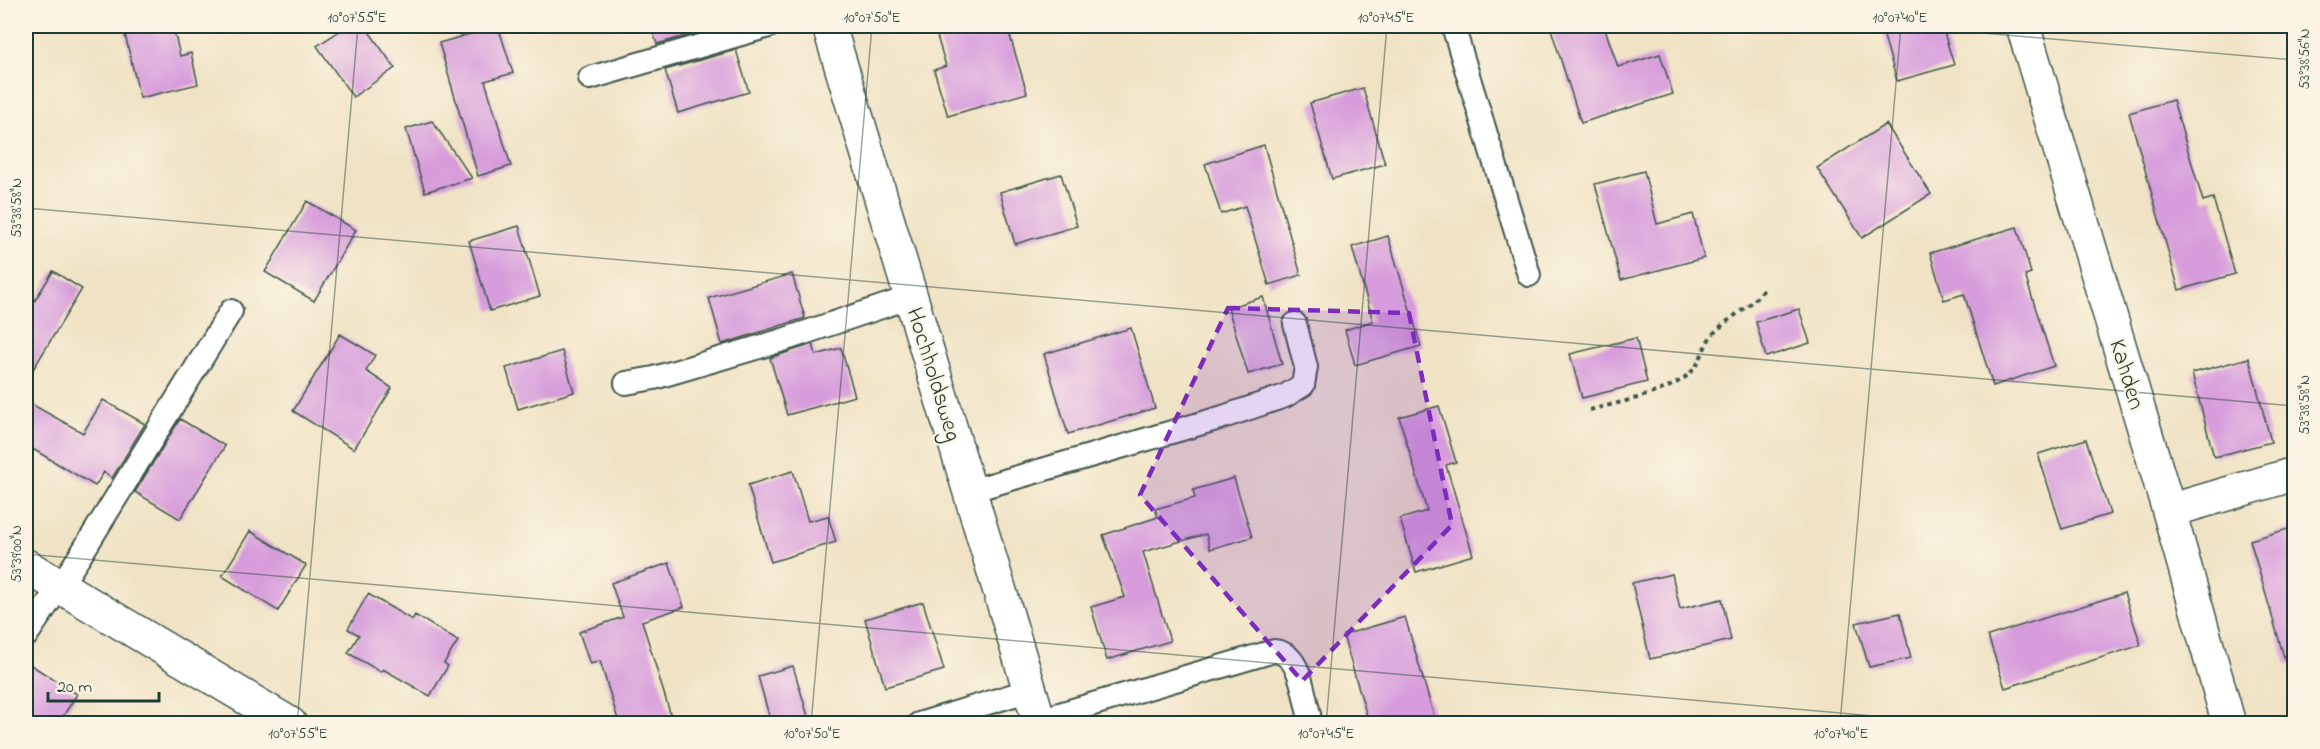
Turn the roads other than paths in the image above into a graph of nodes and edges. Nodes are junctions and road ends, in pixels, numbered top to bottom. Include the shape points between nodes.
1 (769, 26) edge
2 (829, 26) edge
3 (1453, 26) edge
4 (2023, 26) edge
5 (590, 78) dead end
6 (1529, 275) dead end
7 (911, 297) junction
8 (231, 311) dead end
9 (1295, 324) dead end
10 (626, 383) dead end
11 (2295, 474) edge
12 (970, 491) junction
13 (2169, 511) junction
14 (26, 566) edge
15 (59, 585) junction
16 (26, 636) edge
17 (1037, 714) edge
18 (1309, 714) dead end
19 (290, 723) edge
20 (919, 723) edge
21 (2229, 723) edge

1 - 5 lane
2 - 7 street, Hochholdsweg
3 - 6 lane
4 - 13 street, Kahden
7 - 10 lane via 720,359
7 - 12 street, Hochholdsweg
8 - 15 lane
9 - 12 lane via 1306,367 1303,385 1285,396
11 - 13 street
12 - 17 street, Hochholdsweg
13 - 21 street, Kahden
14 - 15 street
15 - 16 lane
15 - 19 street
17 - 18 lane via 1274,651 1294,662
17 - 20 lane

